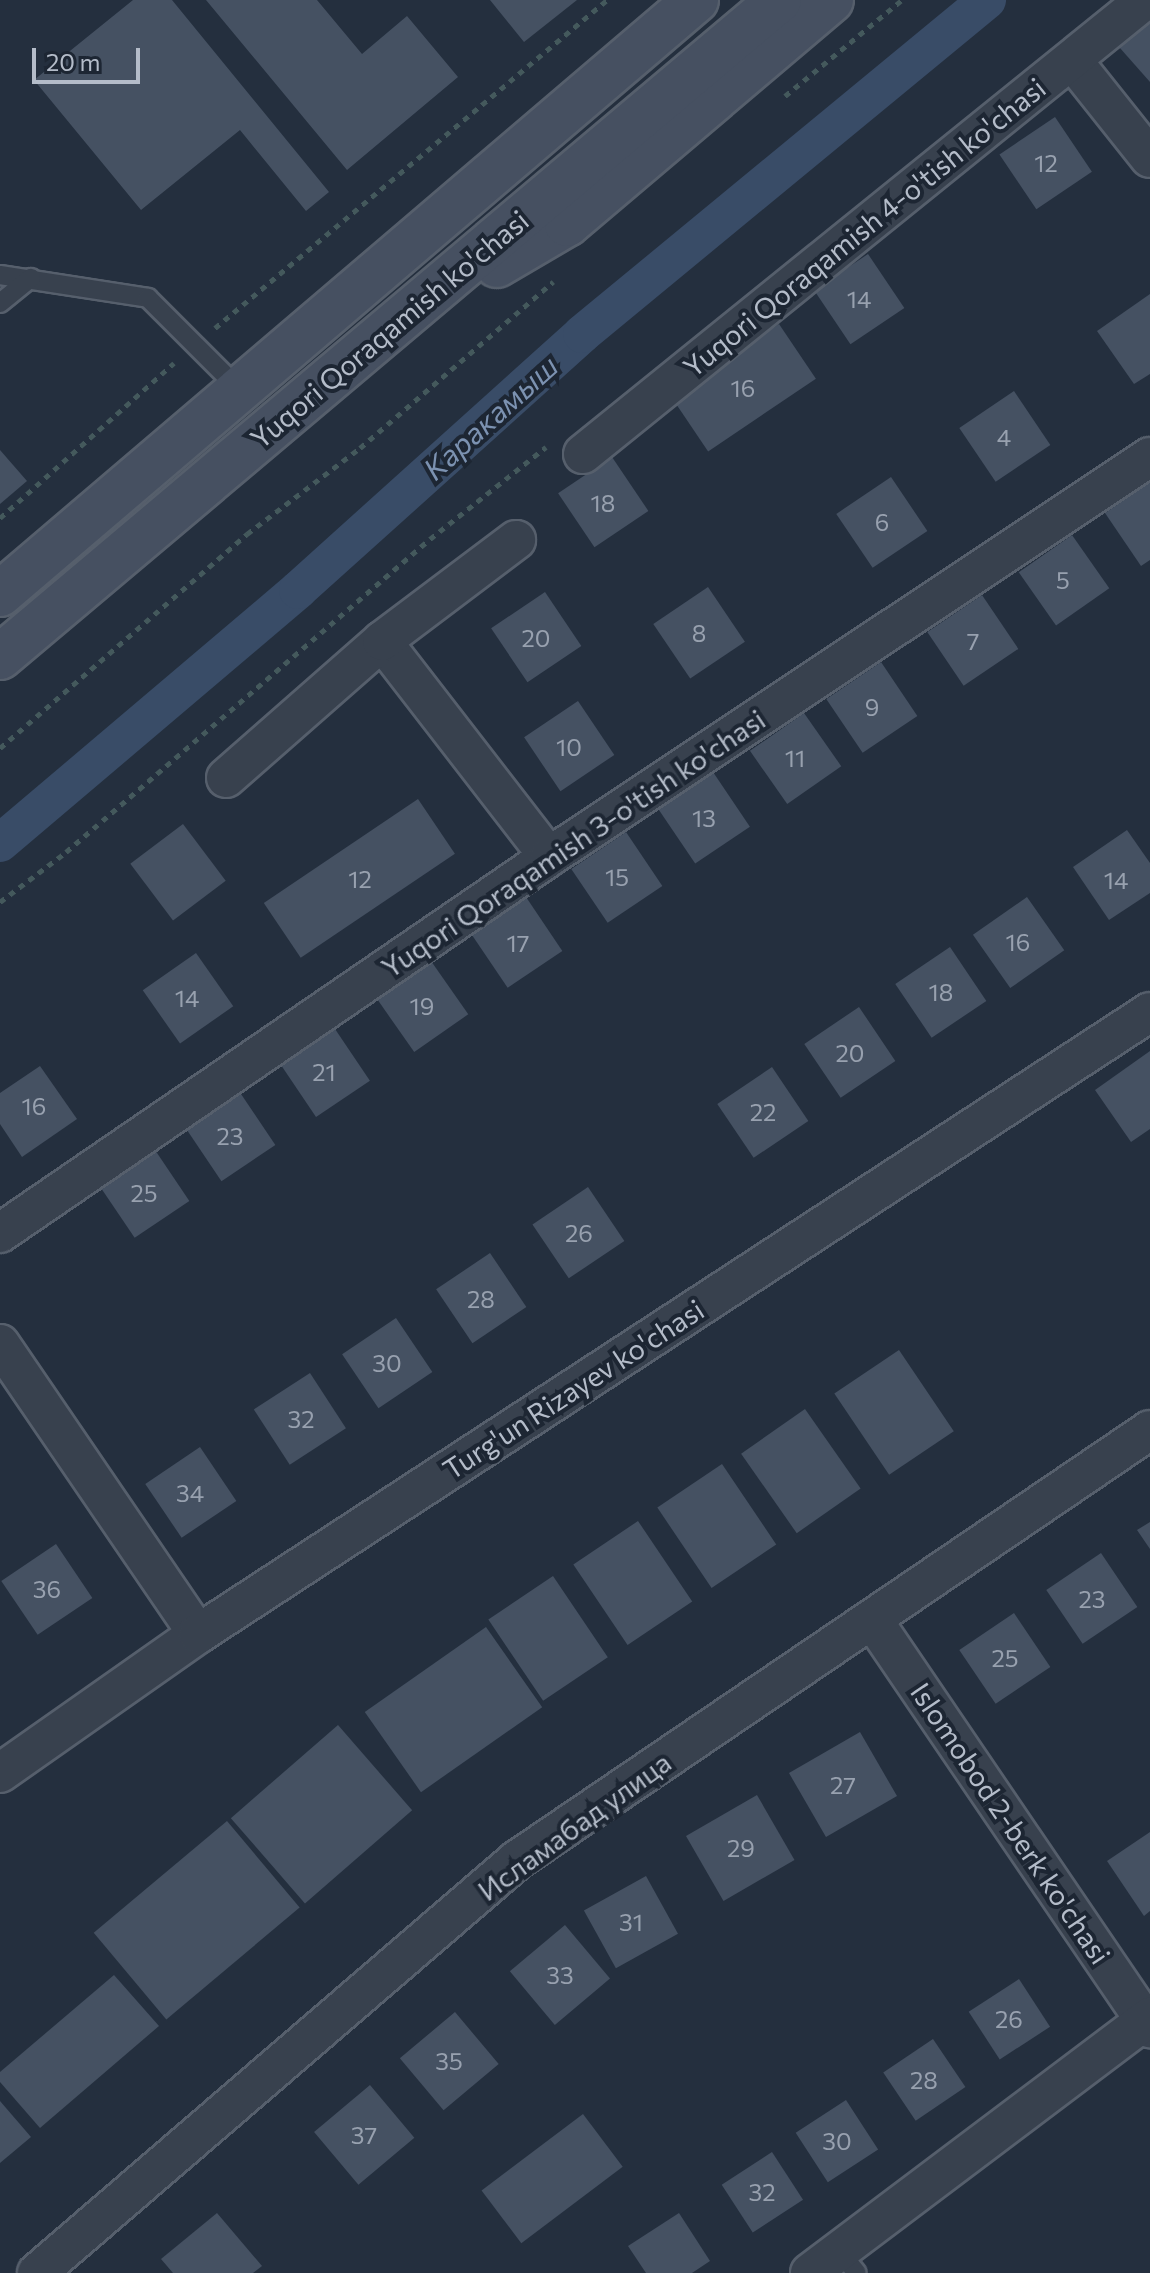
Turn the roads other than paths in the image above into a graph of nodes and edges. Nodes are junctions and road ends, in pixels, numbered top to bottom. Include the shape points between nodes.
1 (696, 0) edge
2 (779, 0) edge
3 (831, 0) edge
4 (1145, 0) edge
5 (1072, 60) junction
6 (1150, 158) edge
7 (0, 275) edge
8 (31, 278) junction
9 (0, 303) edge
10 (392, 327) junction
11 (241, 391) junction
12 (583, 454) dead end
13 (1150, 457) edge
14 (516, 540) dead end
15 (0, 594) edge
16 (382, 641) junction
17 (0, 657) edge
18 (226, 778) dead end
19 (549, 857) junction
20 (1150, 1012) edge
21 (0, 1233) edge
22 (0, 1344) edge
23 (1150, 1430) edge
24 (872, 1619) junction
25 (198, 1634) junction
26 (0, 1773) edge
27 (1148, 2021) edge
28 (836, 2266) edge
29 (37, 2273) edge

1 - 11 main road, Yuqori Qoraqamish ko'chasi
2 - 10 main road, Yuqori Qoraqamish ko'chasi
3 - 10 main road via 567,224
4 - 5 street, Yuqori Qoraqamish 4-o'tish ko'chasi
5 - 6 street
5 - 12 street, Yuqori Qoraqamish 4-o'tish ko'chasi
7 - 8 lane
8 - 9 lane
8 - 11 lane via 148,298
10 - 17 main road, Yuqori Qoraqamish ko'chasi
11 - 15 main road, Yuqori Qoraqamish ko'chasi
13 - 19 street, Yuqori Qoraqamish 3-o'tish ko'chasi
14 - 16 street
16 - 18 street
16 - 19 street
19 - 21 street, Yuqori Qoraqamish 3-o'tish ko'chasi
20 - 25 street, Turg'un Rizayev ko'chasi
22 - 25 street
23 - 24 street, Исламабад улица
24 - 27 street, Islomobod 2-berk ko'chasi
24 - 29 street, Исламабад улица via 517,1860
25 - 26 street, Turg'un Rizayev ko'chasi
27 - 28 street

